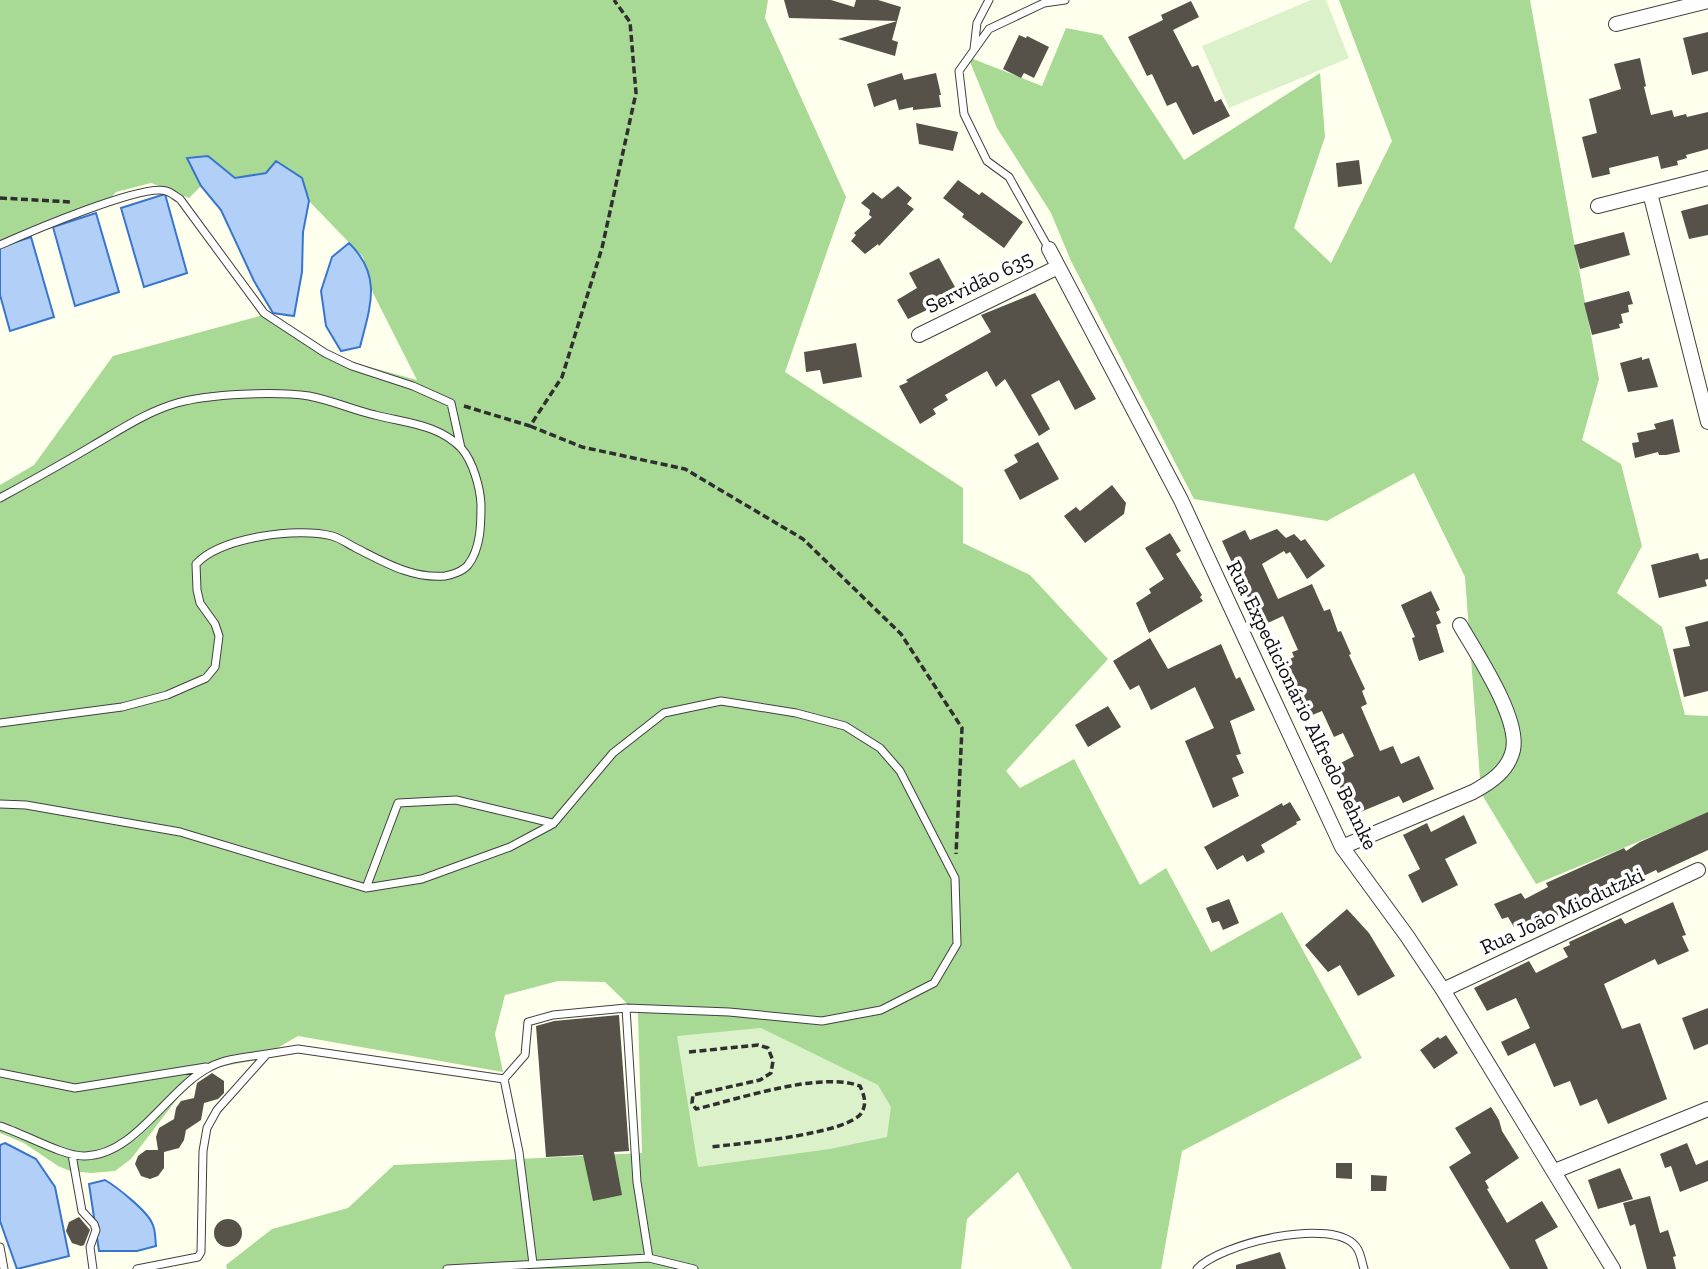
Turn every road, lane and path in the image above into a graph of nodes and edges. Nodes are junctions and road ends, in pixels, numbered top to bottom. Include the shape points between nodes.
1 (614, 0) edge
2 (989, 0) edge
3 (1065, 0) edge
4 (1708, 1) edge
5 (1616, 24) dead end
6 (974, 50) junction
7 (1708, 178) edge
8 (1650, 193) junction
9 (0, 198) edge
10 (104, 205) junction
11 (1598, 206) dead end
12 (0, 245) edge
13 (1049, 248) joint
14 (1058, 267) junction
15 (919, 335) dead end
16 (451, 402) junction
17 (1708, 422) edge
18 (530, 426) junction
19 (461, 448) junction
20 (0, 498) edge
21 (1460, 625) dead end
22 (0, 723) edge
23 (0, 804) edge
24 (553, 824) junction
25 (1342, 847) junction
26 (1698, 870) dead end
27 (955, 878) junction
28 (366, 887) junction
29 (1443, 990) junction
30 (626, 1008) junction
31 (689, 1052) dead end
32 (267, 1054) junction
33 (211, 1066) junction
34 (0, 1073) edge
35 (504, 1079) junction
36 (1708, 1109) edge
37 (0, 1126) edge
38 (710, 1147) dead end
39 (72, 1155) junction
40 (1555, 1171) junction
41 (0, 1247) edge
42 (649, 1258) junction
43 (533, 1264) junction
44 (4, 1269) edge
45 (93, 1269) edge
46 (137, 1269) edge
47 (447, 1269) edge
48 (694, 1269) edge
49 (1197, 1269) edge
50 (1364, 1269) edge
51 (1614, 1269) edge

1 - 18 path via 630,22 636,93 602,248 562,377
2 - 6 lane via 977,23
3 - 6 lane via 1044,3 989,29
4 - 5 street
6 - 13 lane via 959,71 964,114 987,161 1009,177
7 - 8 street
8 - 11 street
8 - 17 street
9 - 10 path
10 - 12 lane
10 - 16 lane via 167,191 180,199 264,313 352,366
13 - 14 street, Rua Expedicionário Alfredo Behnke
14 - 15 street, Servidão 635
14 - 25 street, Rua Expedicionário Alfredo Behnke via 1181,500
16 - 18 path
16 - 19 lane
18 - 27 path via 582,447 685,470 803,539 901,634 962,728
19 - 20 lane via 443,434 415,423 308,396 216,396 177,403 138,418
19 - 22 lane via 470,460 481,520 478,544 467,566 452,575 427,578 393,567 333,536 270,535 225,546 197,564 200,604 219,636 215,667 206,678 167,695 122,706
21 - 25 street via 1511,723 1514,748 1506,765 1493,781 1473,792
23 - 28 lane via 180,832
24 - 27 lane via 613,753 664,713 721,701 845,726 880,748 900,771
24 - 28 lane via 510,847 422,879
24 - 28 lane via 456,800 398,803
25 - 29 street, Rua Expedicionário Alfredo Behnke
26 - 29 street, Rua João Miodutzki
27 - 30 lane via 957,944 934,983 881,1010 822,1021
29 - 40 street, Rua Expedicionário Alfredo Behnke
30 - 35 lane via 528,1021 526,1055
30 - 42 lane via 638,1182
31 - 38 path via 758,1045 768,1048 774,1061 771,1073 760,1080 693,1094 696,1109 809,1083 848,1082 860,1086 865,1099 862,1114 849,1124
32 - 33 lane
32 - 35 lane via 298,1049
32 - 46 lane via 217,1110 207,1128 198,1257
33 - 34 lane via 75,1088
33 - 39 lane via 127,1139 109,1150
35 - 43 lane via 519,1152
36 - 40 street
37 - 39 lane
39 - 45 lane via 82,1212 96,1230 90,1247
40 - 51 street, Rua Expedicionário Alfredo Behnke
41 - 44 lane
42 - 43 lane
42 - 48 lane
43 - 47 lane
49 - 50 lane via 1204,1260 1237,1246 1277,1236 1330,1234 1357,1248

